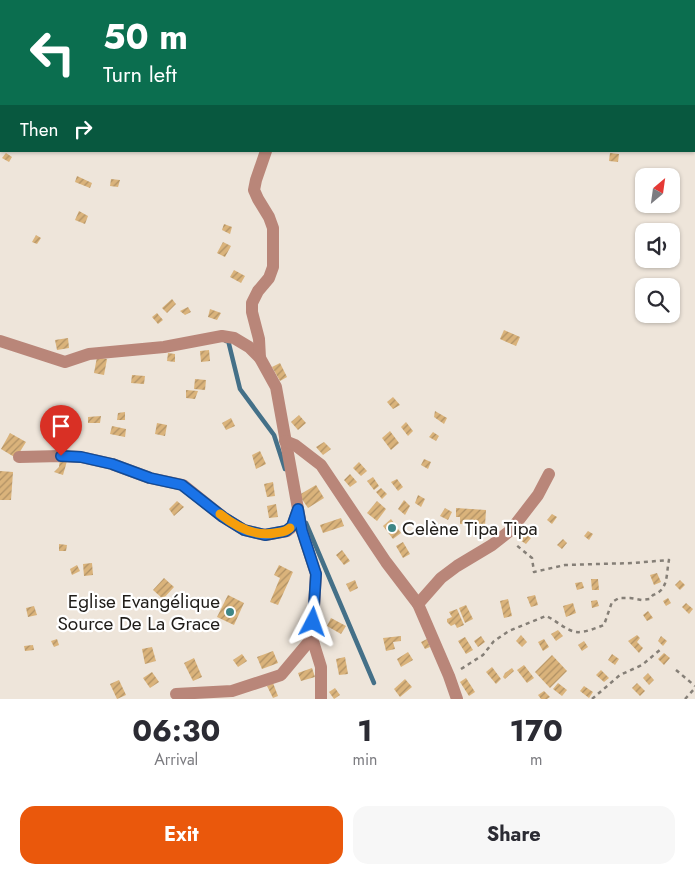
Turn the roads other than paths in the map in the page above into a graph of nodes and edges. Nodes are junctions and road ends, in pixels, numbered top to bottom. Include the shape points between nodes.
1 (266, 152) edge
2 (0, 341) edge
3 (260, 358) junction
4 (285, 440) junction
5 (19, 457) dead end
6 (549, 474) dead end
7 (298, 509) junction
8 (418, 604) junction
9 (312, 638) junction
10 (176, 694) dead end
11 (234, 695) edge
12 (321, 699) edge
13 (457, 699) edge

1 - 3 street via 254,190 273,228 273,267 252,303 260,340
2 - 3 street via 65,362 89,354 164,347 222,336 234,338 250,347
3 - 4 street via 276,387
4 - 7 street
4 - 8 street via 321,465
5 - 7 street via 81,457 182,485 244,530 265,535 286,531 292,526
6 - 8 street via 538,495 511,530 441,578
7 - 9 street via 316,574
8 - 13 street
9 - 11 street via 281,674
9 - 12 street via 320,667
10 - 11 street

